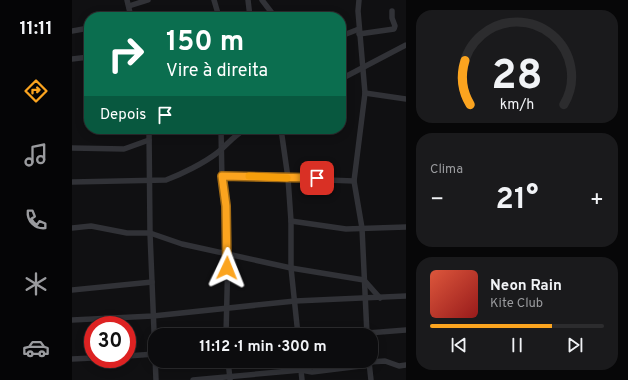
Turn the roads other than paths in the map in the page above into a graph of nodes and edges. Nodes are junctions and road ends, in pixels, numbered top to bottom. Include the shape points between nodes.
1 (127, 0) edge
2 (148, 0) edge
3 (214, 0) edge
4 (248, 0) edge
5 (262, 0) edge
6 (359, 0) edge
7 (129, 6) junction
8 (392, 11) dead end
9 (130, 12) edge
10 (218, 12) edge
11 (249, 12) edge
12 (272, 12) edge
13 (84, 29) edge
14 (72, 31) edge
15 (359, 32) junction
16 (346, 35) edge
17 (406, 45) edge
18 (84, 58) edge
19 (72, 59) edge
20 (363, 67) junction
21 (346, 76) edge
22 (365, 93) junction
23 (406, 99) edge
24 (149, 134) edge
25 (221, 134) edge
26 (238, 134) edge
27 (282, 134) edge
28 (149, 140) junction
29 (72, 148) edge
30 (221, 149) junction
31 (222, 176) junction
32 (288, 178) junction
33 (150, 181) junction
34 (354, 181) junction
35 (72, 182) edge
36 (291, 221) junction
37 (406, 227) edge
38 (72, 228) edge
39 (362, 228) junction
40 (150, 233) junction
41 (228, 254) junction
42 (291, 268) junction
43 (364, 280) junction
44 (152, 282) junction
45 (72, 290) edge
46 (406, 296) edge
47 (365, 298) junction
48 (380, 298) junction
49 (295, 301) junction
50 (226, 308) junction
51 (153, 316) junction
52 (72, 320) edge
53 (153, 328) edge
54 (226, 328) edge
55 (297, 328) edge
56 (367, 328) edge
57 (406, 330) edge
58 (378, 333) edge
59 (148, 354) edge
60 (136, 355) edge
61 (84, 358) edge
62 (72, 359) edge
63 (378, 362) edge
64 (406, 365) edge
65 (155, 368) edge
66 (229, 368) edge
67 (337, 368) edge
68 (370, 368) edge
69 (300, 370) junction
70 (230, 378) edge
71 (156, 380) edge
72 (193, 380) edge
73 (302, 380) edge
74 (371, 380) edge

1 - 7 street
2 - 7 street
3 - 10 street
4 - 11 street
5 - 12 street
6 - 15 street
7 - 9 street
8 - 15 street via 394,29
13 - 14 street
15 - 16 street
15 - 20 street
17 - 20 street
18 - 19 street
20 - 21 street
20 - 22 street
22 - 23 street
22 - 34 street
24 - 28 street
25 - 30 street
26 - 30 street
27 - 32 street
28 - 29 street via 124,149
28 - 33 street
30 - 31 street
30 - 33 street via 178,175 166,180
31 - 32 street
31 - 41 street
32 - 34 street
32 - 36 street
33 - 35 street
33 - 40 street
34 - 39 street
36 - 39 street via 346,229
36 - 42 street
37 - 39 street
38 - 40 street via 91,226
39 - 43 street
40 - 41 street via 182,244
40 - 44 street
41 - 42 street
41 - 50 street
42 - 43 street
42 - 49 street
43 - 47 street
43 - 48 street
44 - 45 street
44 - 51 street
46 - 48 street
47 - 48 street
47 - 49 street
47 - 56 street
49 - 50 street
49 - 55 street
50 - 51 street
50 - 54 street
51 - 52 street
51 - 53 street
57 - 58 street
59 - 60 street
61 - 62 street
63 - 64 street
65 - 71 street
66 - 70 street
67 - 69 street via 312,372
68 - 74 street
69 - 70 street
69 - 73 street
70 - 72 street

